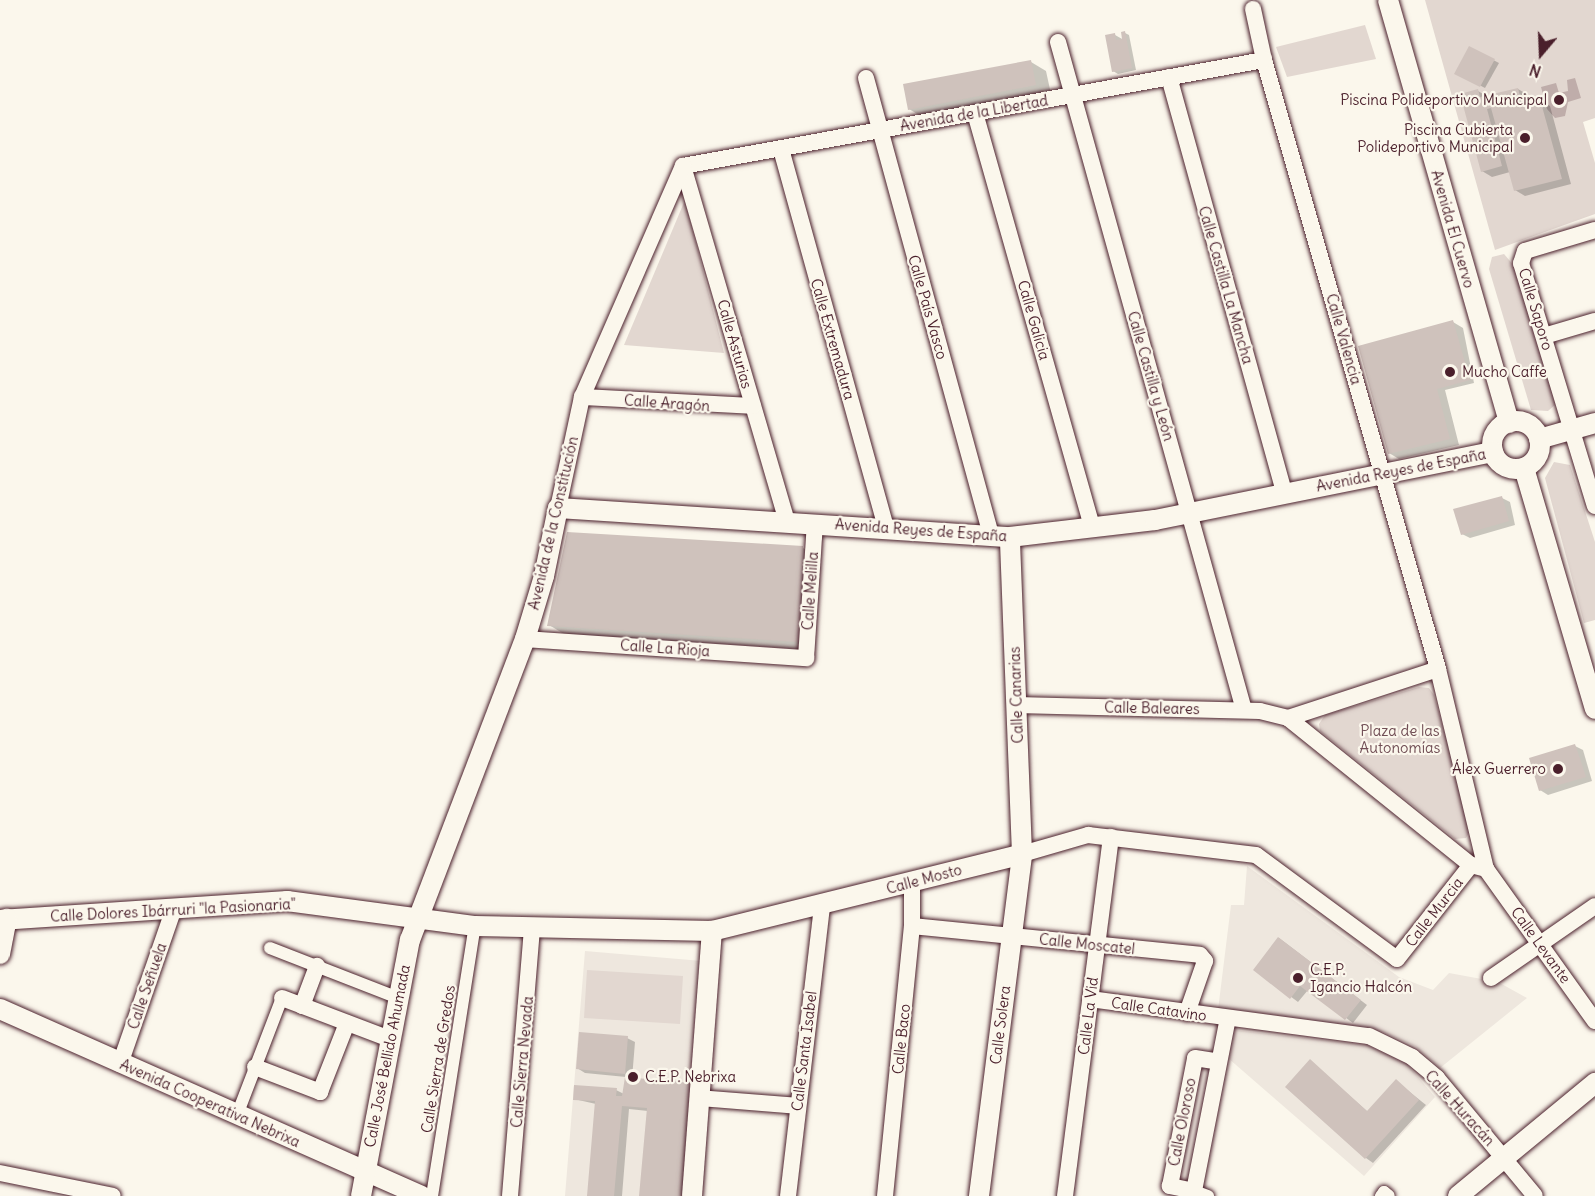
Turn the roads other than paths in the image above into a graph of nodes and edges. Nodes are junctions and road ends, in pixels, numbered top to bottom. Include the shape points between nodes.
1 (1388, 0) edge
2 (1253, 9) dead end
3 (1058, 42) dead end
4 (1264, 60) junction
5 (1168, 77) junction
6 (867, 78) dead end
7 (1070, 96) junction
8 (975, 113) junction
9 (879, 131) junction
10 (781, 149) junction
11 (683, 166) junction
12 (1595, 230) edge
13 (1595, 321) edge
14 (1544, 336) junction
15 (582, 397) junction
16 (753, 406) junction
17 (1509, 423) junction
18 (1595, 423) edge
19 (1575, 429) junction
20 (1539, 439) junction
21 (1493, 452) junction
22 (1524, 468) junction
23 (1383, 473) junction
24 (1284, 493) junction
25 (1595, 506) edge
26 (558, 508) junction
27 (1189, 512) junction
28 (787, 521) junction
29 (815, 524) junction
30 (1092, 527) junction
31 (886, 528) junction
32 (1001, 536) junction
33 (525, 639) junction
34 (806, 658) joint
35 (1438, 669) junction
36 (1016, 705) junction
37 (1595, 709) edge
38 (1245, 710) junction
39 (1288, 718) junction
40 (1111, 837) junction
41 (1022, 854) junction
42 (1479, 867) junction
43 (912, 883) junction
44 (822, 906) junction
45 (1595, 906) edge
46 (174, 908) junction
47 (418, 917) junction
48 (3, 919) edge
49 (475, 926) junction
50 (912, 926) junction
51 (532, 929) junction
52 (712, 931) junction
53 (1012, 936) junction
54 (1540, 943) junction
55 (1097, 945) junction
56 (270, 948) dead end
57 (0, 954) edge
58 (1397, 959) joint
59 (317, 966) junction
60 (1491, 978) dead end
61 (282, 998) joint
62 (398, 998) junction
63 (1090, 999) junction
64 (302, 1006) junction
65 (0, 1009) edge
66 (1187, 1012) junction
67 (1228, 1018) junction
68 (1595, 1021) edge
69 (347, 1023) junction
70 (390, 1040) junction
71 (1219, 1062) junction
72 (120, 1064) junction
73 (255, 1067) junction
74 (1595, 1083) edge
75 (699, 1098) junction
76 (798, 1106) junction
77 (237, 1114) junction
78 (1502, 1156) junction
79 (366, 1171) junction
80 (0, 1173) edge
81 (1198, 1194) edge
82 (113, 1196) edge
83 (361, 1196) edge
84 (421, 1196) edge
85 (432, 1196) edge
86 (510, 1196) edge
87 (692, 1196) edge
88 (788, 1196) edge
89 (885, 1196) edge
90 (979, 1196) edge
91 (1065, 1196) edge
92 (1381, 1196) edge
93 (1389, 1196) edge
94 (1458, 1196) edge
95 (1535, 1196) edge

1 - 17 street, Avenida El Cuervo
2 - 4 street, Calle Valencia
3 - 7 street, Calle Castilla y León
4 - 5 street, Avenida de la Libertad
4 - 23 street, Calle Valencia
5 - 7 street, Avenida de la Libertad
5 - 24 street, Calle Castilla La Mancha
6 - 9 street, Calle País Vasco
7 - 8 street, Avenida de la Libertad
7 - 27 street, Calle Castilla y León
8 - 9 street, Avenida de la Libertad
8 - 30 street, Calle Galicia
9 - 10 street, Avenida de la Libertad
9 - 32 street, Calle País Vasco
10 - 11 street, Avenida de la Libertad
10 - 31 street, Calle Extremadura
11 - 15 street, Avenida de la Constitución
11 - 16 street, Calle Asturias
12 - 14 street, Calle Saporo via 1525,251 1521,263
13 - 14 street
14 - 19 street, Calle Saporo
15 - 16 street, Calle Aragón
15 - 26 street, Avenida de la Constitución
16 - 28 street, Calle Asturias
17 - 20 street via 1531,427
17 - 21 street via 1497,431
18 - 19 street
19 - 20 street
19 - 25 street, Calle Saporo
20 - 22 street via 1539,453
21 - 22 street via 1509,468
21 - 23 street, Avenida Reyes de España
22 - 37 street
23 - 24 street, Avenida Reyes de España
23 - 35 street, Calle Valencia
24 - 27 street, Avenida Reyes de España
26 - 28 street, Avenida Reyes de España
26 - 33 street, Avenida de la Constitución via 544,576
27 - 30 street, Avenida Reyes de España
27 - 38 street, Calle Castilla y León
28 - 29 street, Avenida Reyes de España
29 - 31 street, Avenida Reyes de España
29 - 34 street, Calle Melilla
30 - 32 street, Avenida Reyes de España
31 - 32 street, Avenida Reyes de España
32 - 36 street, Calle Canarias
33 - 34 street, Calle La Rioja
33 - 47 street, Avenida de la Constitución via 434,885
35 - 39 street
35 - 42 street
36 - 38 street, Calle Baleares
36 - 41 street, Calle Canarias
38 - 39 street, Calle Baleares
39 - 42 street
40 - 41 street, Calle Mosto via 1088,835
40 - 55 street, Calle La Vid
40 - 58 street, Calle Mosto via 1256,855
41 - 43 street, Calle Mosto
41 - 53 street, Calle Solera
42 - 54 street, Calle Levante
42 - 58 street, Calle Murcia
43 - 44 street, Calle Mosto
43 - 50 street, Calle Baco
44 - 52 street, Calle Mosto
44 - 76 street, Calle Santa Isabel
45 - 54 street
46 - 47 street, Calle Dolores Ibárruri "la Pasionaria" via 287,901
46 - 48 street, Calle Dolores Ibárruri "la Pasionaria"
46 - 72 street, Calle Señuela
47 - 49 street, Calle Mosto
47 - 62 street, Calle José Bellido Ahumada
48 - 57 street
49 - 51 street, Calle Mosto
49 - 85 street, Calle Sierra de Gredos
50 - 53 street, Calle Moscatel
50 - 89 street, Calle Baco
51 - 52 street, Calle Mosto
51 - 86 street, Calle Sierra Nevada
52 - 75 street
53 - 55 street, Calle Moscatel
53 - 90 street, Calle Solera
54 - 60 street
54 - 68 street, Calle Levante
55 - 63 street, Calle La Vid
55 - 66 street, Calle Moscatel via 1200,955 1205,961
56 - 59 street
59 - 62 street
59 - 64 street
61 - 64 street
61 - 73 street
62 - 70 street, Calle José Bellido Ahumada
63 - 66 street, Calle Catavino
63 - 91 street, Calle La Vid
64 - 69 street
65 - 72 street, Avenida Cooperativa Nebrixa
66 - 67 street, Calle Catavino
67 - 71 street, Calle Oloroso
67 - 78 street, Calle Huracán via 1369,1036 1412,1057 1437,1078
69 - 70 street
69 - 73 street via 320,1092
70 - 79 street, Calle José Bellido Ahumada
71 - 81 street, Calle Oloroso
71 - 81 street, Calle Oloroso via 1195,1058 1170,1186
72 - 77 street, Avenida Cooperativa Nebrixa
73 - 77 street
74 - 78 street
75 - 76 street
75 - 87 street
76 - 88 street, Calle Santa Isabel
77 - 79 street, Avenida Cooperativa Nebrixa
78 - 94 street
78 - 95 street, Calle Huracán
79 - 83 street, Calle José Bellido Ahumada
79 - 84 street, Avenida Cooperativa Nebrixa
80 - 82 street
92 - 93 street via 1384,1192

